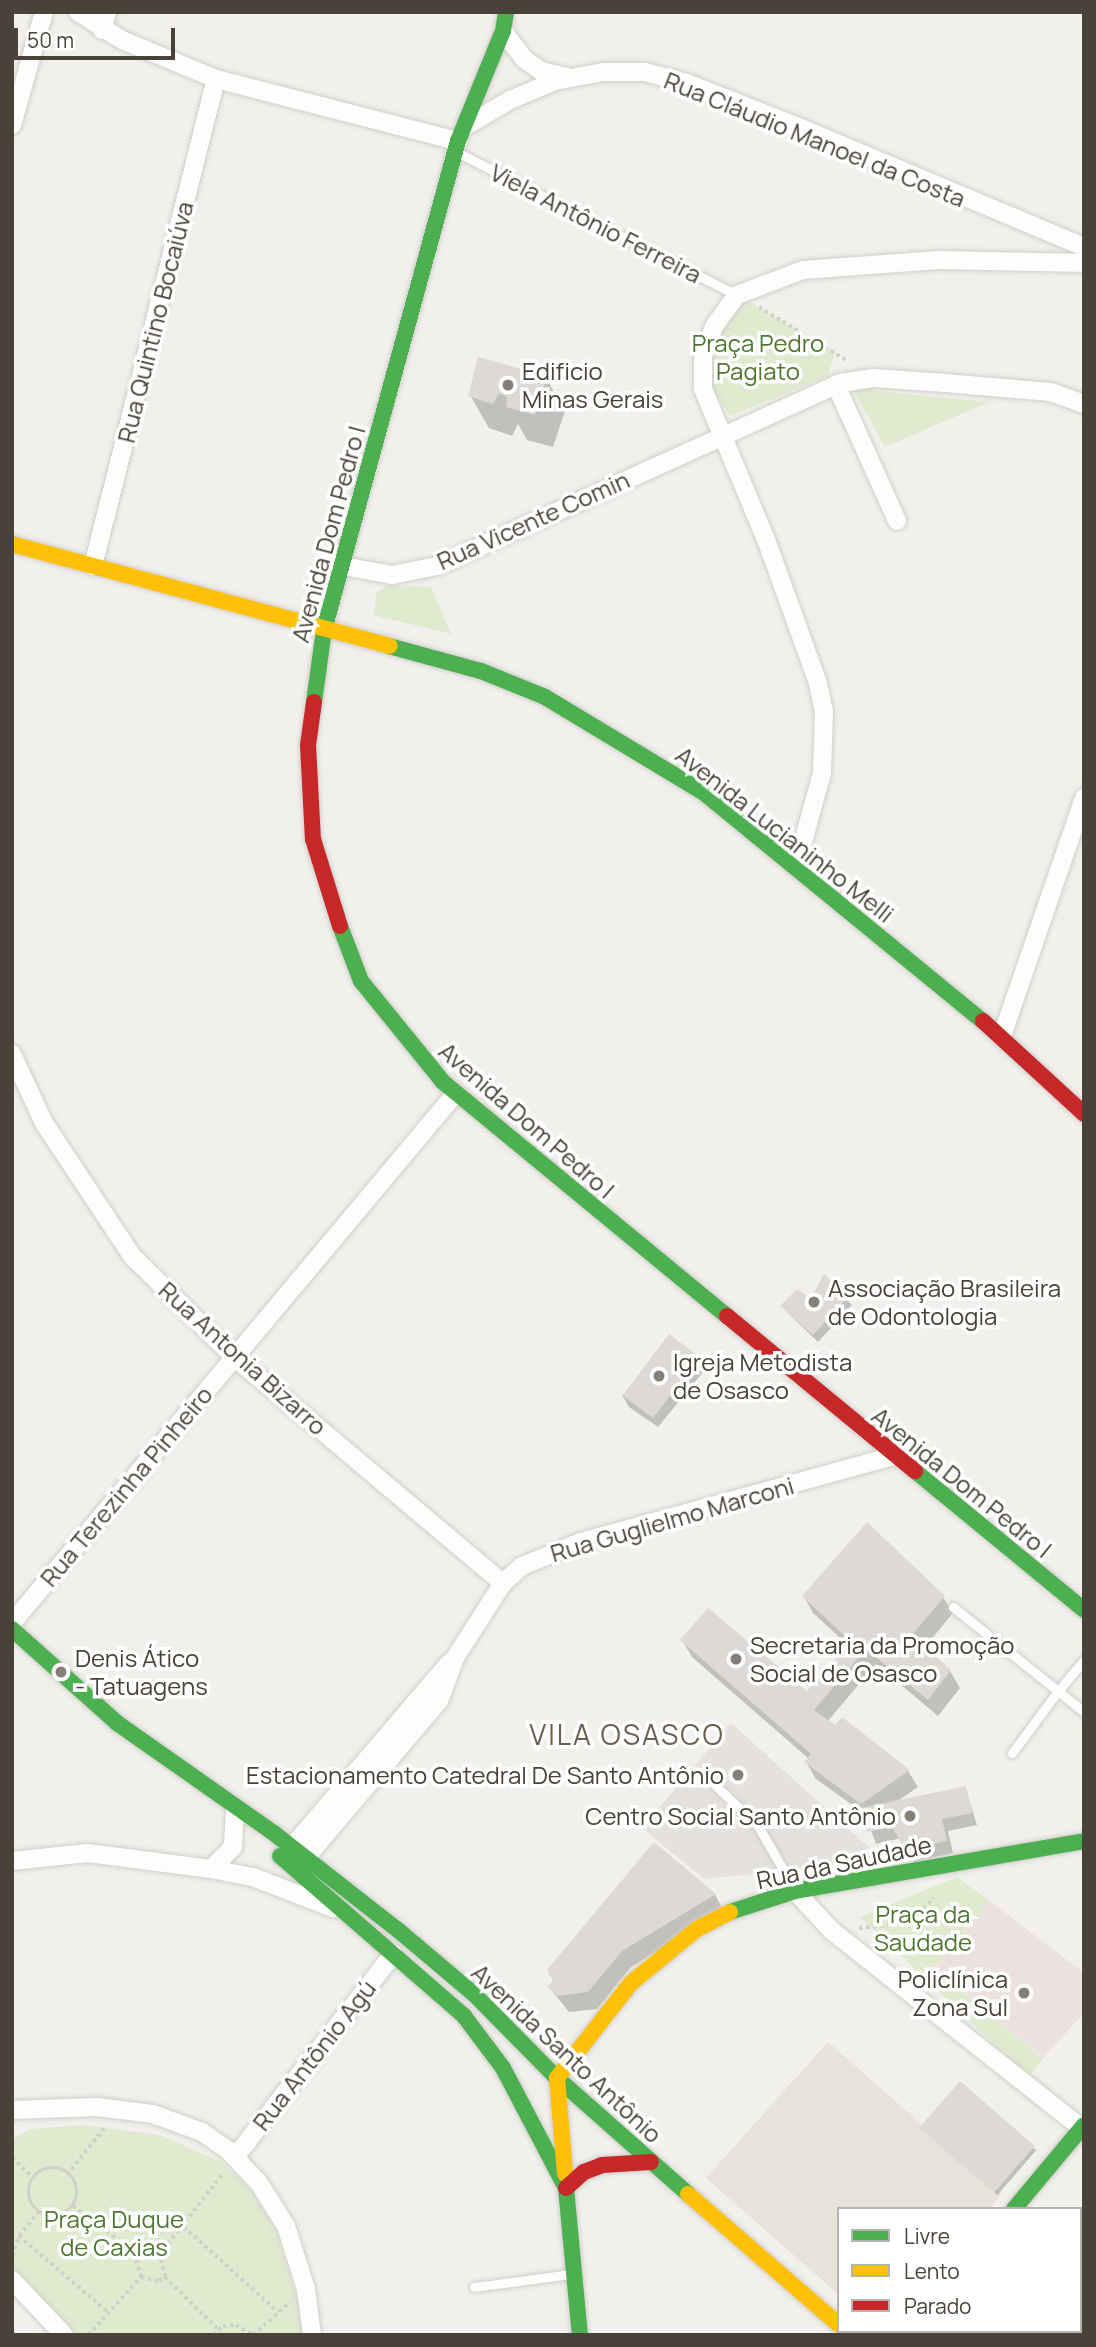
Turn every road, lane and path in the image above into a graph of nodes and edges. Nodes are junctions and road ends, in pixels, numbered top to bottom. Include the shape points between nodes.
1 (44, 12) edge
2 (78, 12) edge
3 (107, 12) edge
4 (506, 12) edge
5 (521, 12) edge
6 (102, 30) junction
7 (503, 31) junction
8 (570, 78) junction
9 (216, 79) junction
10 (12, 125) edge
11 (460, 139) junction
12 (1084, 247) edge
13 (1084, 262) edge
14 (737, 295) junction
15 (874, 378) junction
16 (836, 385) junction
17 (1084, 404) edge
18 (723, 435) junction
19 (897, 521) dead end
20 (12, 544) edge
21 (338, 565) junction
22 (93, 566) junction
23 (324, 630) junction
24 (1084, 798) edge
25 (796, 867) junction
26 (1002, 1036) junction
27 (12, 1054) edge
28 (456, 1093) junction
29 (1084, 1114) edge
30 (233, 1356) junction
31 (894, 1456) junction
32 (503, 1583) junction
33 (953, 1607) dead end
34 (1084, 1610) edge
35 (12, 1623) edge
36 (12, 1629) edge
37 (1084, 1660) edge
38 (1058, 1691) junction
39 (1084, 1712) edge
40 (1012, 1753) dead end
41 (716, 1786) dead end
42 (235, 1810) junction
43 (1083, 1842) edge
44 (294, 1858) junction
45 (12, 1861) edge
46 (211, 1869) junction
47 (795, 1891) junction
48 (934, 1898) dead end
49 (342, 1912) junction
50 (908, 1923) junction
51 (832, 1931) junction
52 (954, 1945) dead end
53 (393, 1954) junction
54 (557, 2078) junction
55 (119, 2109) junction
56 (12, 2110) edge
57 (1083, 2128) edge
58 (236, 2157) junction
59 (12, 2158) edge
60 (651, 2162) junction
61 (67, 2175) junction
62 (32, 2176) junction
63 (566, 2188) junction
64 (73, 2206) junction
65 (1016, 2207) edge
66 (40, 2210) junction
67 (184, 2227) junction
68 (19, 2236) junction
69 (139, 2255) junction
70 (159, 2255) junction
71 (12, 2256) edge
72 (576, 2273) junction
73 (141, 2277) junction
74 (165, 2277) junction
75 (12, 2280) edge
76 (474, 2287) dead end
77 (306, 2289) junction
78 (108, 2312) junction
79 (278, 2312) junction
80 (837, 2323) edge
81 (218, 2329) junction
82 (64, 2335) edge
83 (88, 2335) edge
84 (213, 2335) edge
85 (312, 2335) edge
86 (580, 2335) edge

1 - 10 street
2 - 6 street
3 - 6 street
4 - 7 street
5 - 7 street
6 - 9 street
7 - 8 street via 524,59 541,71
7 - 11 street, Avenida Dom Pedro I
8 - 11 street, Rua Cláudio Manoel da Costa via 510,100
8 - 12 street, Rua Cláudio Manoel da Costa via 645,72 687,83
9 - 11 street
9 - 22 street, Rua Quintino Bocaiúva
11 - 14 lane, Viela Antônio Ferreira
11 - 21 street, Avenida Dom Pedro I
13 - 14 street via 856,262 803,270
14 - 15 path
14 - 18 street via 715,325 703,354 703,389
15 - 16 street, Rua Vicente Comin
15 - 17 street, Rua Vicente Comin via 1051,393
16 - 18 street, Rua Vicente Comin
16 - 19 street
18 - 21 street, Rua Vicente Comin via 436,566 392,575
18 - 25 street via 767,542 822,702 822,774
20 - 22 street, Avenida Lucianinho Melli
21 - 23 street, Avenida Dom Pedro I
22 - 23 street, Avenida Lucianinho Melli
23 - 25 street, Avenida Lucianinho Melli via 481,671 545,697 704,793
23 - 28 street, Avenida Dom Pedro I via 308,745 313,839 361,981 398,1032
24 - 26 street
25 - 26 street, Avenida Lucianinho Melli
26 - 29 street, Avenida Lucianinho Melli
27 - 30 street, Rua Antonia Bizarro via 44,1124 132,1256
28 - 30 street, Rua Terezinha Pinheiro
28 - 31 street, Avenida Dom Pedro I
30 - 32 street, Rua Antonia Bizarro
30 - 35 street, Rua Terezinha Pinheiro
31 - 32 street, Rua Guglielmo Marconi via 581,1542 531,1561
31 - 34 street, Avenida Dom Pedro I
32 - 44 street, Rua Guglielmo Marconi via 454,1658 439,1701
33 - 38 lane
36 - 42 street, Avenida Santo Antônio via 117,1723
37 - 38 lane
38 - 39 lane
38 - 40 lane
41 - 47 lane via 758,1826
42 - 44 street, Avenida Santo Antônio
42 - 46 street via 233,1847
43 - 47 street, Rua da Saudade
44 - 49 street, Avenida Santo Antônio
44 - 54 street, Avenida Santo Antônio via 476,1996
45 - 46 street via 88,1853
46 - 49 street via 253,1877
47 - 51 street
47 - 54 street, Rua da Saudade via 738,1908 697,1929 664,1954 631,1983
48 - 50 path
49 - 53 street, Avenida Santo Antônio
50 - 51 path
50 - 52 path
51 - 57 street
53 - 58 street, Rua Antônio Agú
53 - 63 street, Avenida Santo Antônio via 464,2016 510,2080
54 - 60 street, Avenida Santo Antônio
54 - 63 street
55 - 56 street
55 - 58 street via 153,2114 202,2132
55 - 61 path
57 - 65 street
58 - 67 path
58 - 77 street via 286,2226
59 - 62 path
60 - 63 street via 602,2165 584,2172
60 - 80 street, Avenida Santo Antônio
61 - 62 path via 41,2169
61 - 64 path via 79,2196
62 - 66 path via 30,2201
63 - 72 street
64 - 66 path via 64,2214
64 - 69 path
66 - 68 path
67 - 70 path
67 - 79 path
68 - 71 path
68 - 78 path
69 - 70 path
69 - 73 path via 136,2262
70 - 74 path
72 - 76 lane
72 - 86 street
73 - 74 path via 159,2281
73 - 78 path
74 - 81 path
75 - 82 street
77 - 79 path
77 - 85 street
78 - 83 path
79 - 81 path via 253,2335 236,2325
81 - 84 path

